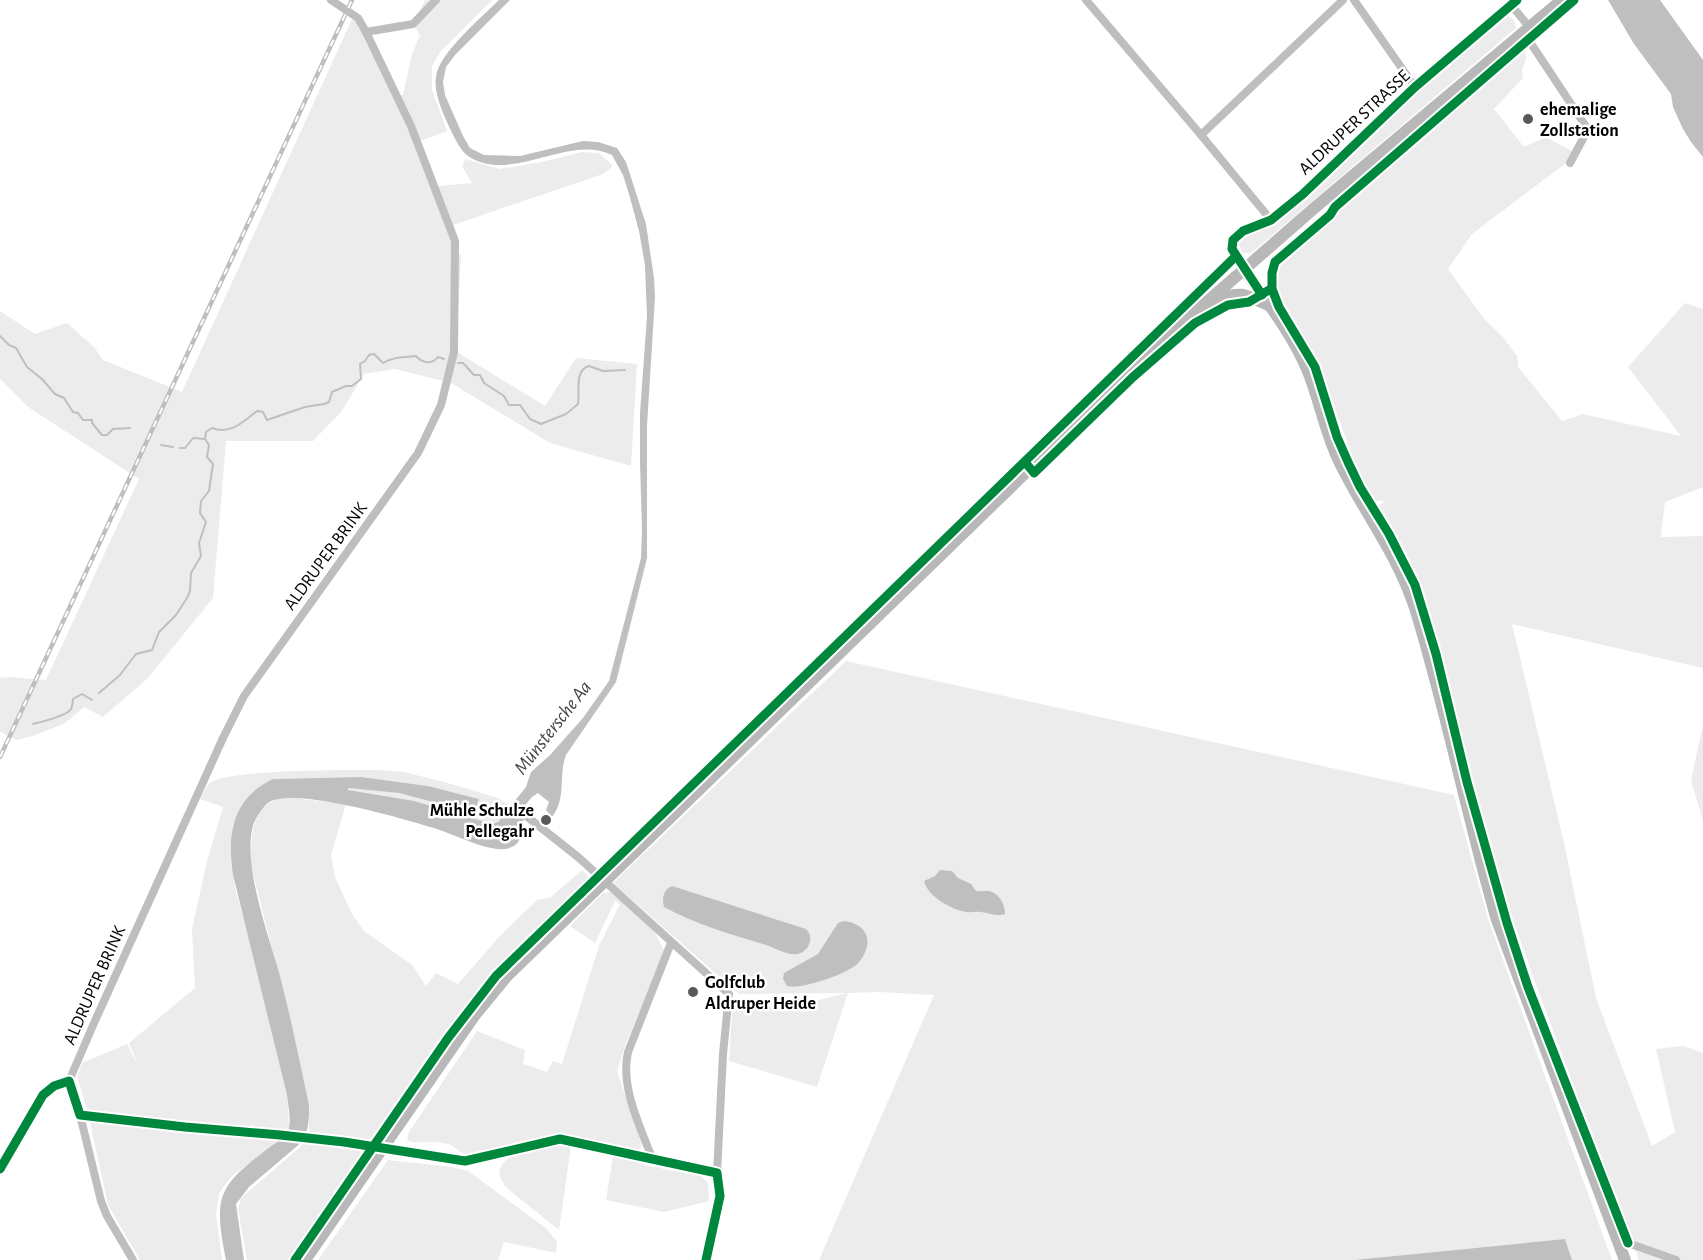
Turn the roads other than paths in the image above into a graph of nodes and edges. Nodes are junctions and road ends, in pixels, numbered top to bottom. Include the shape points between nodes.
1 (331, 0) edge
2 (436, 0) edge
3 (1086, 0) edge
4 (1343, 0) edge
5 (1354, 0) edge
6 (1562, 0) edge
7 (1515, 3) edge
8 (1527, 30) junction
9 (366, 32) junction
10 (1414, 87) junction
11 (1201, 135) junction
12 (1570, 163) dead end
13 (1271, 220) junction
14 (1244, 269) junction
15 (1203, 304) junction
16 (1269, 306) junction
17 (525, 815) dead end
18 (605, 880) junction
19 (671, 942) junction
20 (69, 1081) junction
21 (383, 1147) junction
22 (652, 1158) junction
23 (0, 1168) edge
24 (717, 1173) junction
25 (1620, 1246) junction
26 (133, 1260) edge
27 (305, 1260) edge
28 (706, 1260) edge
29 (1625, 1260) edge
30 (1676, 1260) edge

1 - 9 street, ALDRUPER BRINK via 358,18
2 - 9 street via 413,24
3 - 11 street
4 - 11 street
5 - 10 street, ALDRUPER STRASSE
6 - 8 main road
7 - 8 street, ALDRUPER STRASSE
7 - 10 street, ALDRUPER STRASSE
8 - 12 street, ALDRUPER STRASSE via 1585,125 1585,135
8 - 14 main road
9 - 20 street, ALDRUPER BRINK via 411,126 454,241 454,352 441,405 418,453 244,696
10 - 13 street, ALDRUPER STRASSE
11 - 13 street
13 - 14 street, ALDRUPER STRASSE via 1243,231 1233,240 1232,249
14 - 15 main road
14 - 16 main road
15 - 16 main road via 1238,293
15 - 18 main road
16 - 25 main road via 1306,367 1339,460 1395,559 1408,590 1497,920
17 - 18 street
18 - 19 street
18 - 21 main road via 489,996
19 - 22 street via 625,1064 633,1104
19 - 24 street via 729,994
20 - 23 street via 43,1095
20 - 26 street via 101,1201
21 - 22 street via 465,1161 560,1139
21 - 27 main road
22 - 24 street
24 - 28 street via 720,1196
25 - 29 main road
25 - 30 street via 1628,1243

